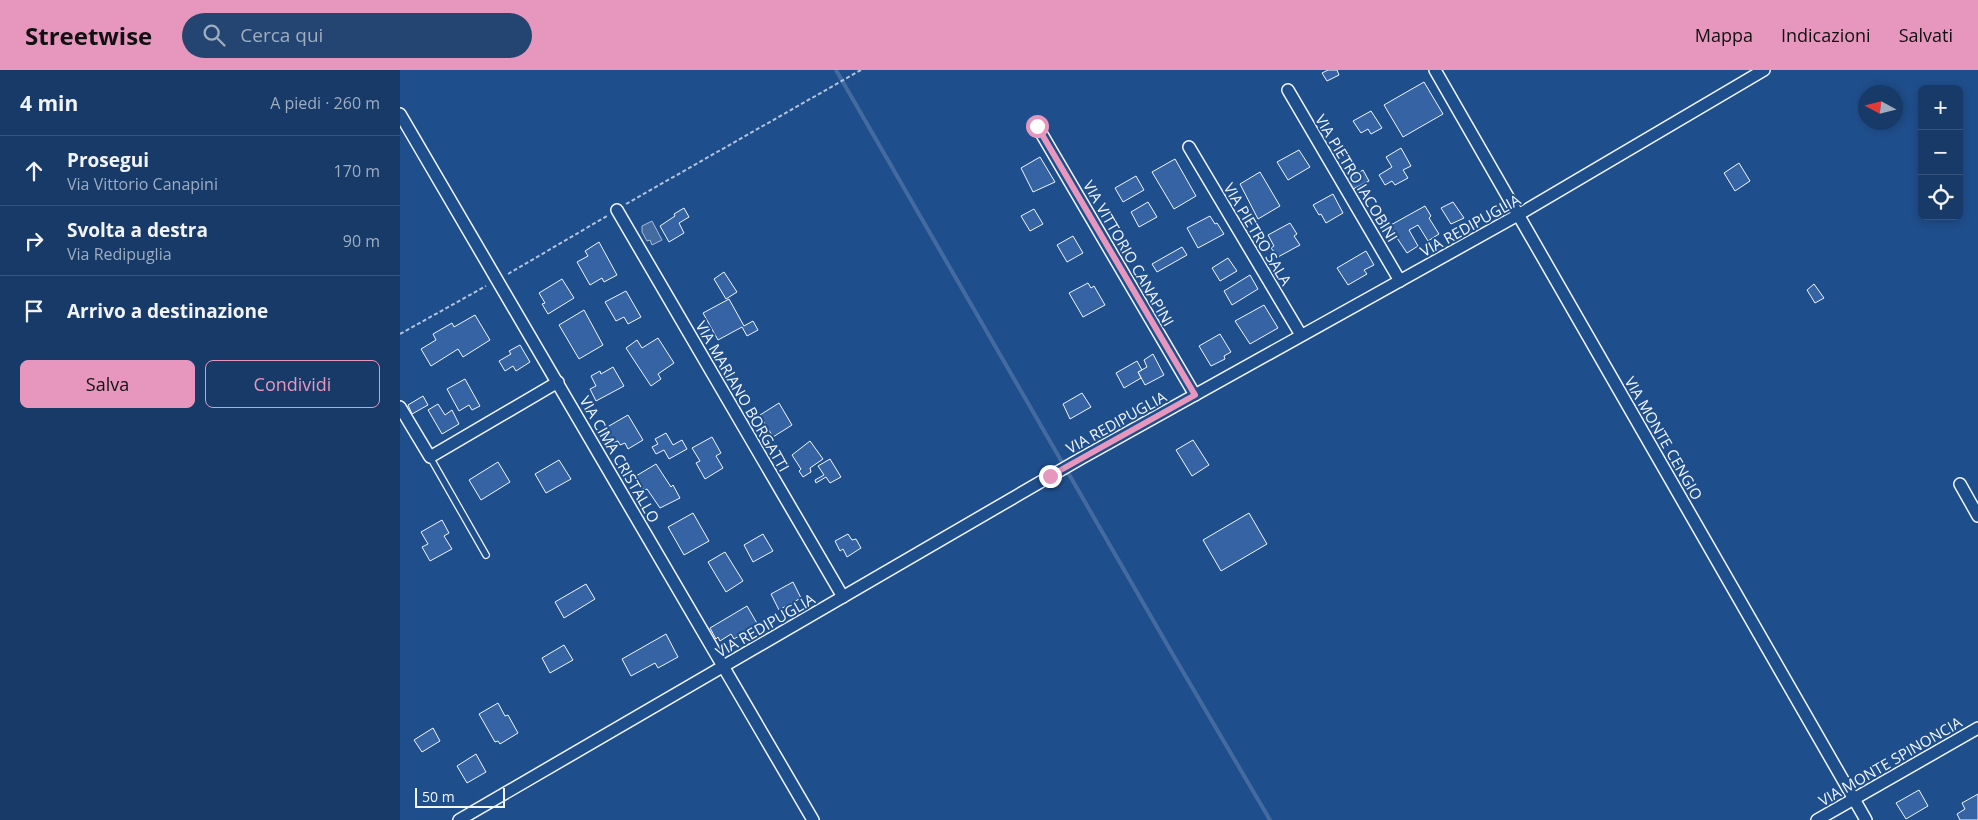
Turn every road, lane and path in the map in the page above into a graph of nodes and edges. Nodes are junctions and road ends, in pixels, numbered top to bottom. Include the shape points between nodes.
1 (861, 70) edge
2 (1435, 70) edge
3 (1764, 70) edge
4 (833, 86) dead end
5 (1288, 90) dead end
6 (400, 114) edge
7 (1037, 126) dead end
8 (1189, 147) dead end
9 (616, 210) dead end
10 (1518, 215) junction
11 (1400, 281) junction
12 (1301, 336) junction
13 (558, 382) junction
14 (1195, 395) junction
15 (400, 407) edge
16 (430, 457) junction
17 (1960, 484) dead end
18 (1978, 516) edge
19 (486, 555) dead end
20 (843, 597) junction
21 (723, 666) junction
22 (1978, 728) edge
23 (1854, 798) junction
24 (459, 820) edge
25 (813, 820) edge
26 (1817, 820) edge
27 (1866, 820) edge

1 - 4 path
2 - 10 street, VIA MONTE CENGIO
3 - 10 street, VIA REDIPUGLIA
5 - 11 street, VIA PIETRO IACOBINI
6 - 13 street, VIA CIMA CRISTALLO
7 - 14 street, VIA VITTORIO CANAPINI
8 - 12 street, VIA PIETRO SALA
9 - 20 street, VIA MARIANO BORGATTI
10 - 11 street, VIA REDIPUGLIA
10 - 23 street, VIA MONTE CENGIO
11 - 12 street, VIA REDIPUGLIA
12 - 14 street, VIA REDIPUGLIA
13 - 16 street
13 - 21 street, VIA CIMA CRISTALLO
14 - 20 street, VIA REDIPUGLIA
15 - 16 street
16 - 19 lane
17 - 18 street
20 - 21 street, VIA REDIPUGLIA
21 - 24 street, VIA REDIPUGLIA
21 - 25 street, VIA CIMA CRISTALLO
22 - 23 street, VIA MONTE SPINONCIA
23 - 26 street, VIA MONTE SPINONCIA
23 - 27 street, VIA MONTE CENGIO

